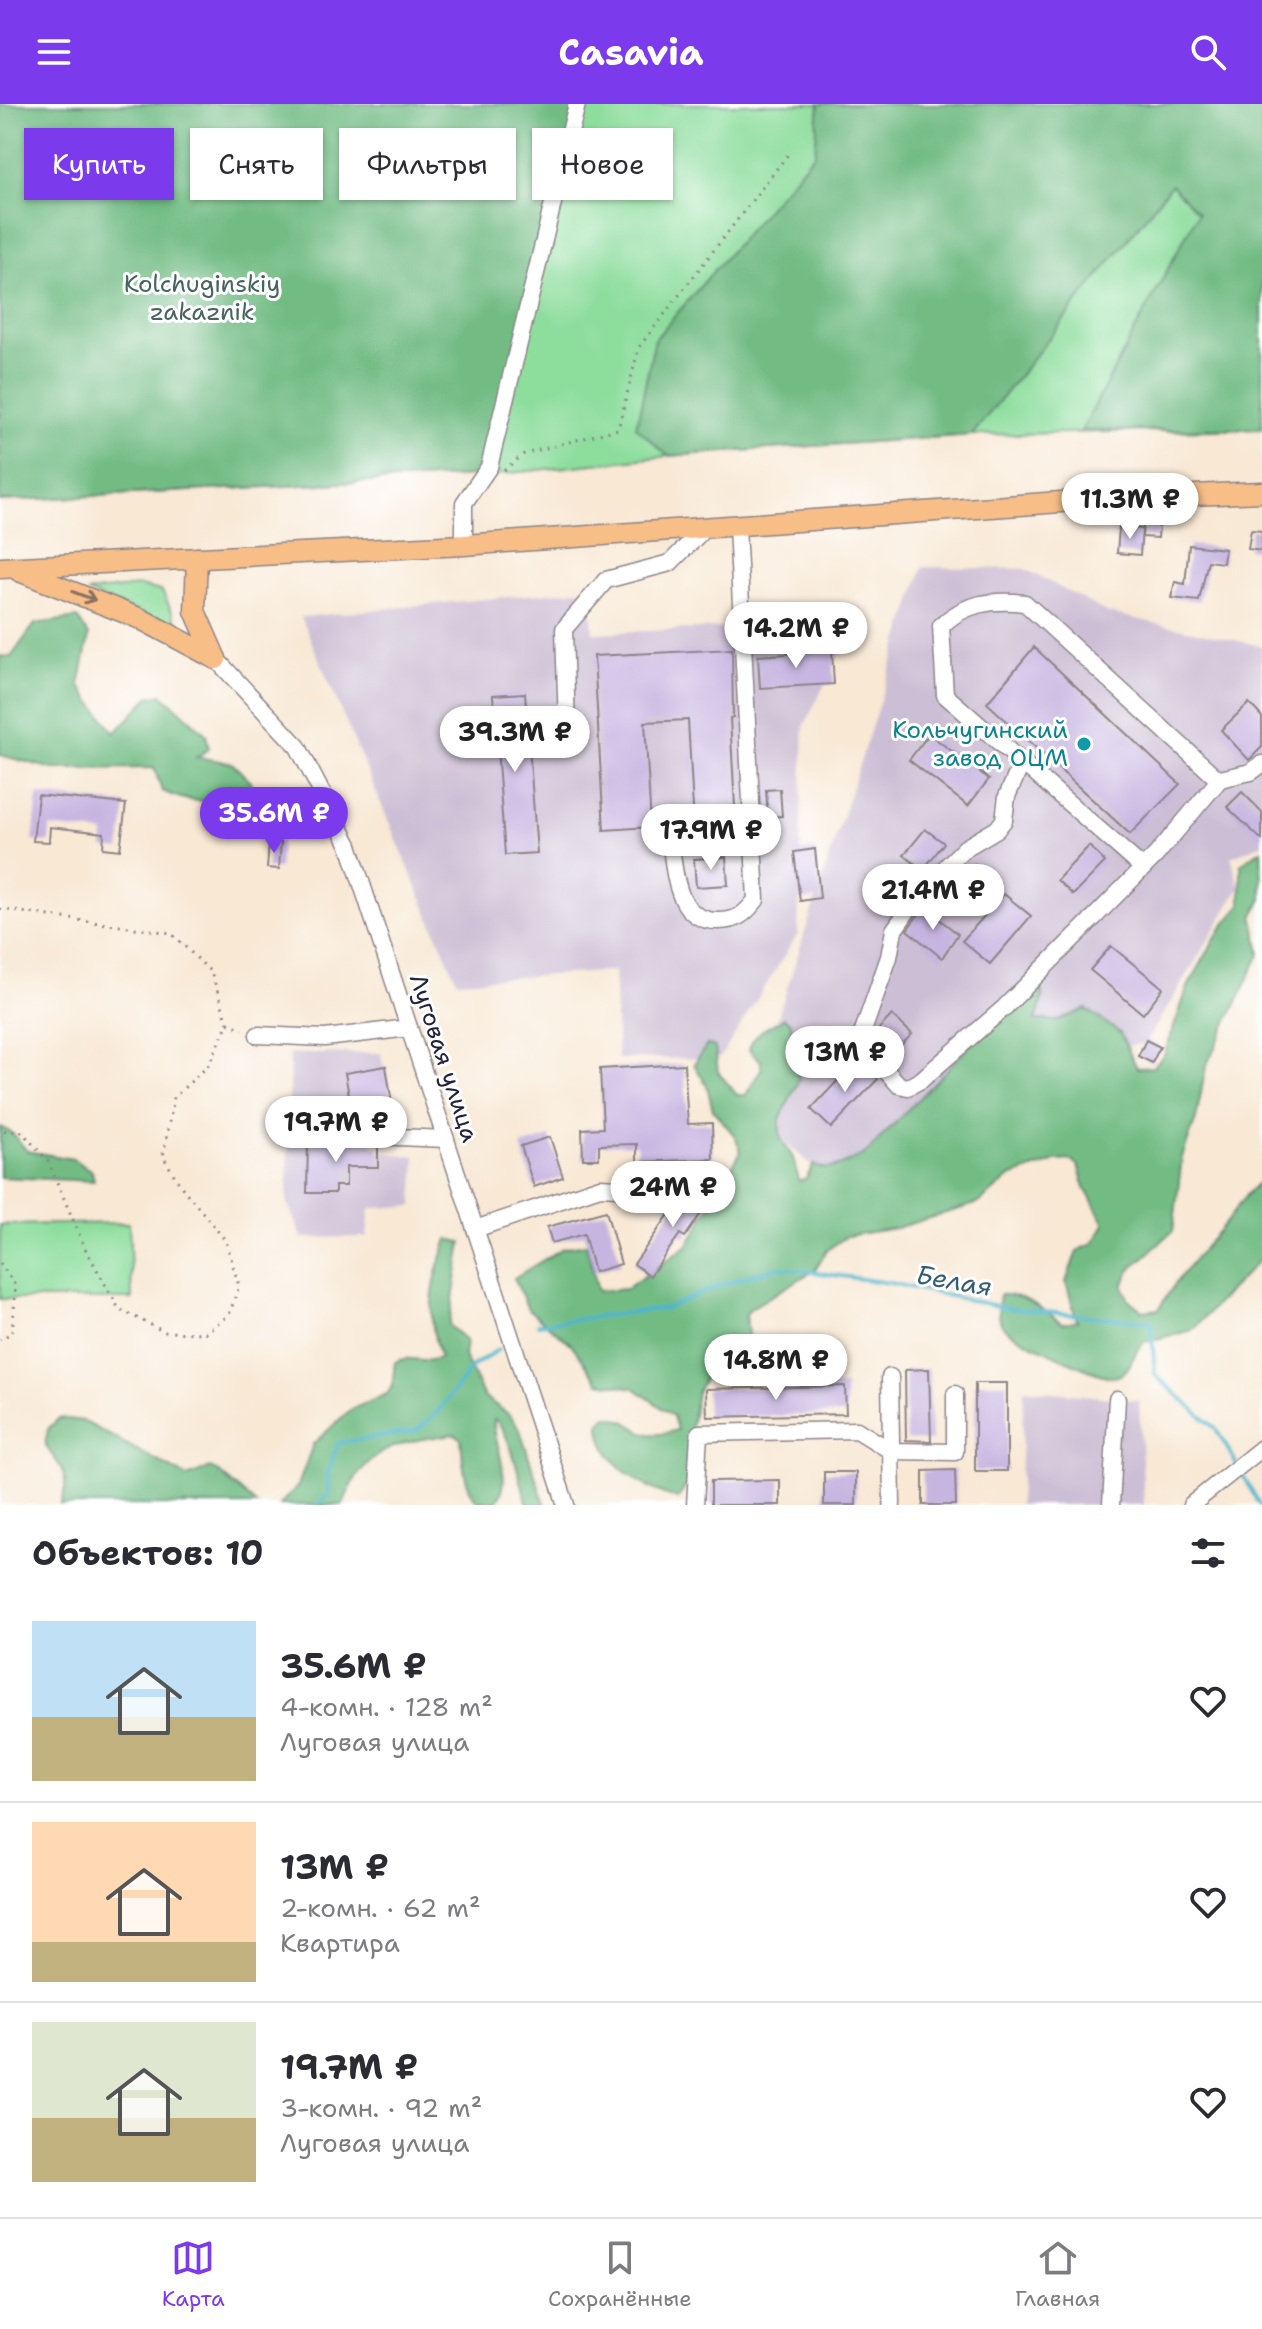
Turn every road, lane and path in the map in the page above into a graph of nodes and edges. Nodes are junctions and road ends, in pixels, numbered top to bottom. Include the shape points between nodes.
1 (577, 104) edge
2 (789, 153) dead end
3 (500, 474) dead end
4 (1262, 492) edge
5 (737, 526) junction
6 (705, 528) junction
7 (464, 545) junction
8 (197, 558) junction
9 (6, 568) edge
10 (216, 659) junction
11 (567, 729) dead end
12 (1022, 763) junction
13 (1262, 764) edge
14 (1219, 780) junction
15 (671, 845) dead end
16 (1143, 868) junction
17 (0, 909) edge
18 (409, 1028) junction
19 (258, 1035) dead end
20 (0, 1130) edge
21 (325, 1134) dead end
22 (446, 1139) junction
23 (652, 1190) dead end
24 (475, 1229) junction
25 (0, 1263) edge
26 (0, 1339) edge
27 (890, 1377) dead end
28 (955, 1394) dead end
29 (1117, 1399) dead end
30 (1262, 1448) edge
31 (891, 1451) junction
32 (566, 1505) edge
33 (695, 1505) edge
34 (892, 1505) edge
35 (1111, 1505) edge
36 (1191, 1505) edge

1 - 7 street via 489,467 464,503
2 - 3 path via 639,347 618,429 524,454
4 - 5 main road
5 - 6 main road
5 - 15 street via 756,900 744,915 730,921 702,922 681,895
6 - 7 main road
6 - 11 street via 670,563 606,580 564,629
7 - 8 main road
8 - 9 main road
8 - 10 main road via 195,611
9 -> 10 main road via 141,619
10 - 18 street, Луговая улица via 298,747 335,817
12 - 14 street via 945,695 941,626 993,599 1025,603
12 - 16 street
12 - 16 street via 1007,796 1004,820 965,848 920,893 894,930 862,1034 869,1052 899,1085 914,1086 944,1063
13 - 14 street
14 - 16 street
17 - 20 path via 171,933 211,972 228,1023 208,1066 174,1097 163,1156 226,1241 239,1286 229,1315 205,1333 165,1332 119,1309 85,1248 48,1161 22,1132
18 - 19 street via 325,1038
18 - 22 street, Луговая улица
21 - 22 street
22 - 24 street, Луговая улица
23 - 24 street via 600,1187
24 - 32 street, Луговая улица
25 - 26 path via 16,1286 12,1333
27 - 31 street
28 - 31 street via 955,1452
29 - 35 street
30 - 36 street
31 - 33 street via 857,1430 699,1433
31 - 34 street

